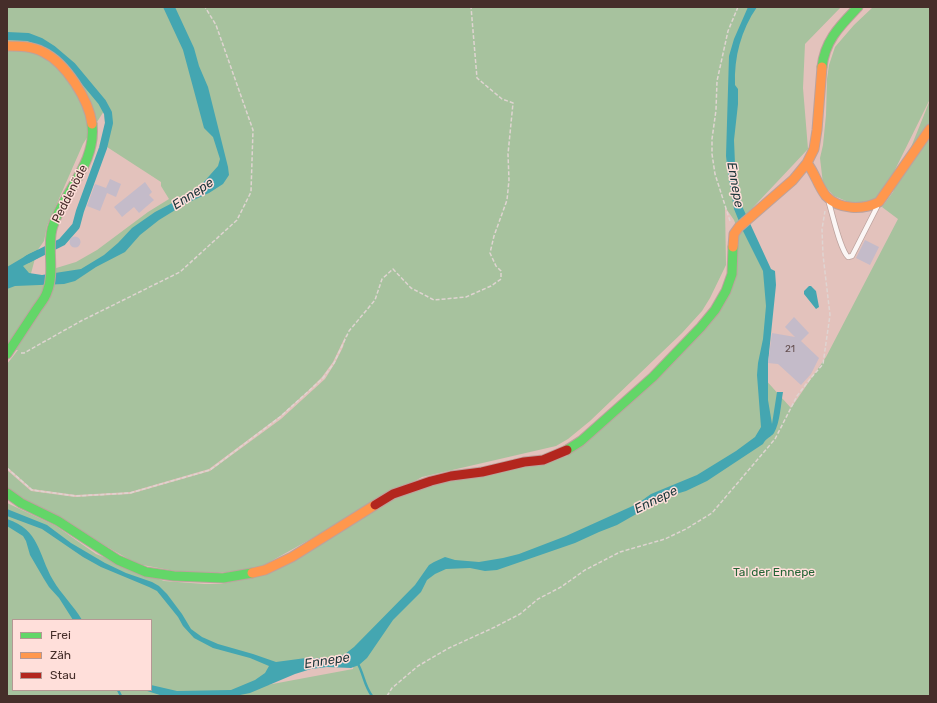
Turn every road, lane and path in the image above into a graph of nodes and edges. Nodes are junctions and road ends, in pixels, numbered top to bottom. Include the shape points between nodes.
1 (205, 7) edge
2 (471, 7) edge
3 (738, 7) edge
4 (858, 7) edge
5 (7, 46) edge
6 (930, 129) edge
7 (807, 163) junction
8 (828, 198) junction
9 (879, 202) junction
10 (737, 230) junction
11 (8, 353) edge
12 (7, 468) edge
13 (7, 493) edge
14 (387, 696) edge

1 - 11 path via 216,25 253,130 251,192 237,220 180,272 24,352
2 - 12 path via 477,78 502,100 513,103 507,200 490,253 501,271 501,279 466,297 434,300 411,288 393,269 382,279 375,300 349,331 334,363 323,378 280,417 210,470 130,493 76,496 32,490
3 - 10 path via 728,31 717,81 712,139 715,174
4 - 7 street via 828,43 822,65 814,149
5 - 11 street, Peddenöde via 34,48 53,58 80,91 93,122 92,143 86,162 53,225 49,245 49,286
6 - 9 street
7 - 8 street
7 - 10 street via 793,180
8 - 9 street via 843,205 859,208 870,207
8 - 9 lane via 841,244 848,257 852,256 857,248
8 - 14 path via 822,228 830,315 823,364 797,396 775,438 712,513 665,539 620,552 584,570 561,587 538,599 520,614 418,666 392,688
10 - 13 street via 732,274 715,310 653,377 581,441 543,460 451,476 402,490 292,557 265,570 234,577 180,576 146,572 118,560

